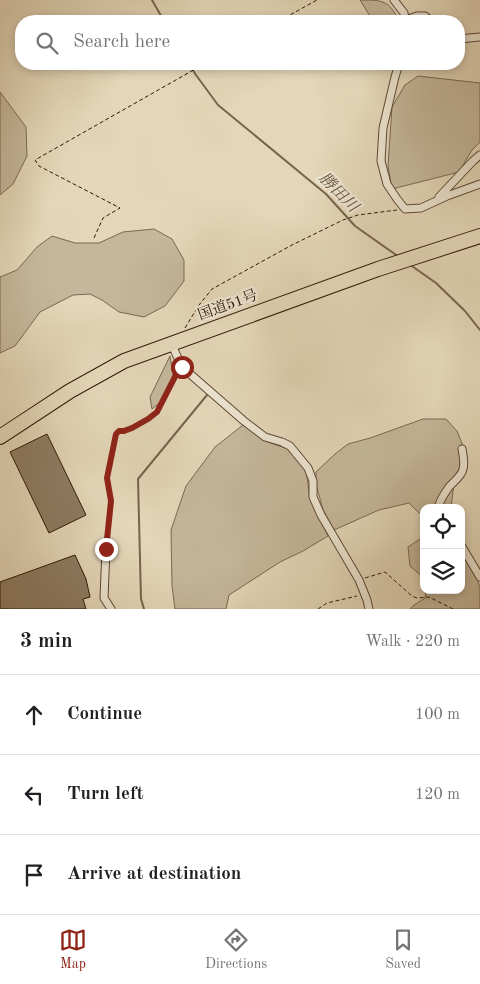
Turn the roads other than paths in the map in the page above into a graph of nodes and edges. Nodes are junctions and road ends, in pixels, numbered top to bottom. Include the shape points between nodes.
1 (394, 0) edge
2 (404, 15) edge
3 (480, 37) edge
4 (465, 38) edge
5 (397, 70) edge
6 (480, 155) edge
7 (480, 184) edge
8 (436, 201) junction
9 (480, 236) edge
10 (171, 344) junction
11 (0, 436) edge
12 (462, 449) dead end
13 (439, 504) edge
14 (106, 549) road end
15 (463, 549) edge
16 (480, 577) edge
17 (111, 609) edge
18 (369, 609) edge

1 - 2 street
3 - 4 street
5 - 8 street via 383,128 381,161 387,184 406,209 421,208
6 - 8 street
7 - 8 street
9 - 10 highway, 国道51号 via 378,269
10 - 11 highway, 国道51号 via 124,361
10 - 18 street via 182,367 264,437 290,446 308,468 313,481 313,497 359,580
12 - 13 street via 463,470
14 - 17 street via 104,598
15 - 16 street

